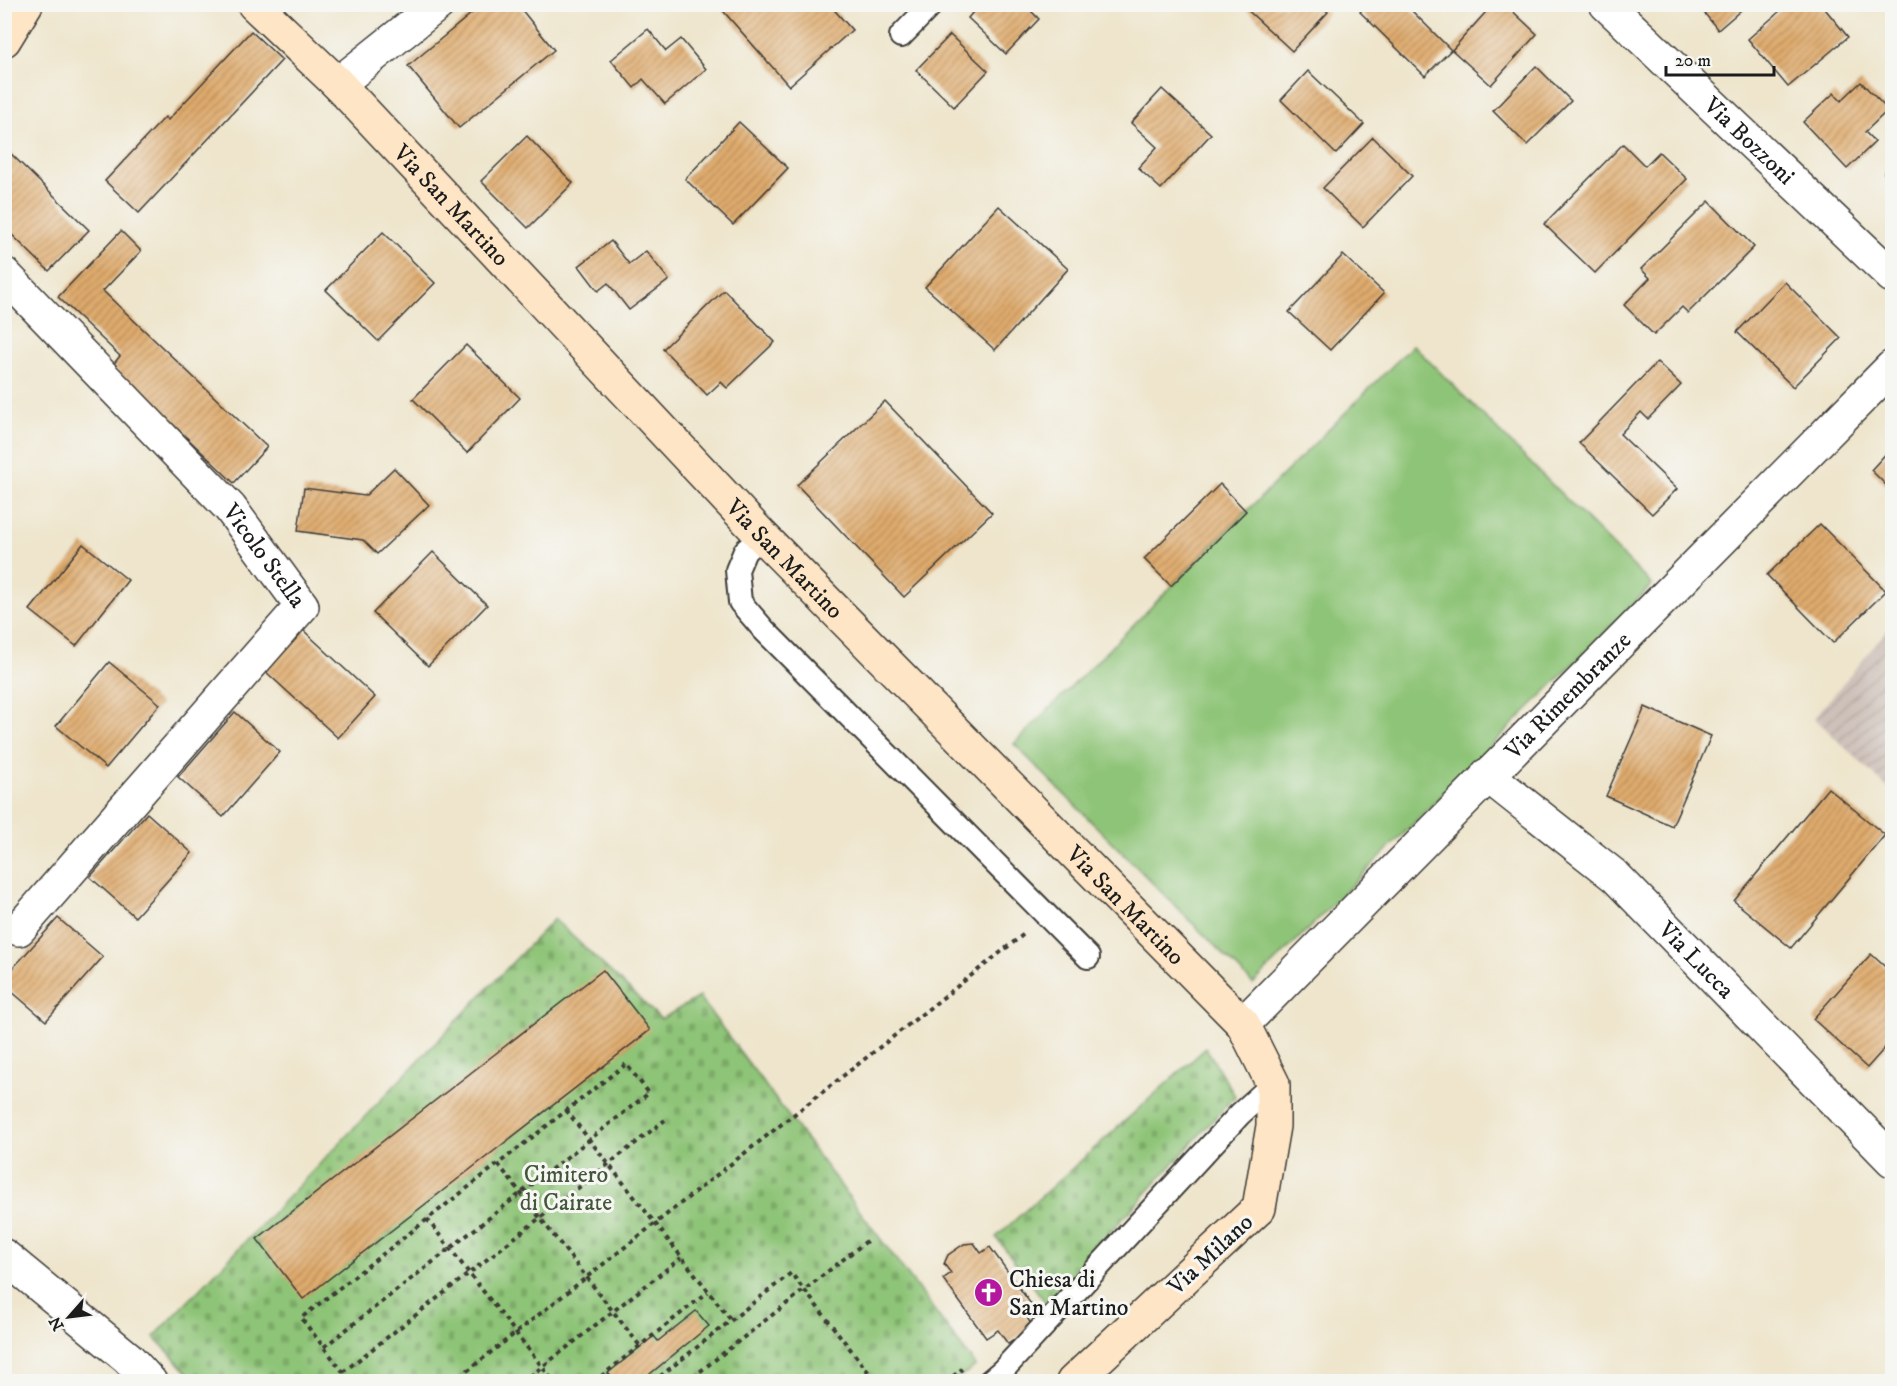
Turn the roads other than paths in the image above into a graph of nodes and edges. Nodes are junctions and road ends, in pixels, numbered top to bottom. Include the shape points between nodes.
1 (26, 4) edge
2 (254, 4) edge
3 (438, 4) edge
4 (932, 4) edge
5 (1606, 4) edge
6 (901, 36) dead end
7 (4, 40) edge
8 (338, 84) junction
9 (4, 274) edge
10 (1893, 276) edge
11 (1893, 367) edge
12 (762, 536) junction
13 (1487, 775) junction
14 (19, 928) dead end
15 (1088, 957) dead end
16 (1243, 1024) junction
17 (1273, 1084) junction
18 (1893, 1160) edge
19 (4, 1256) edge
20 (150, 1382) edge
21 (988, 1382) edge
22 (1073, 1382) edge

1 - 7 street
2 - 8 street, Via San Martino
3 - 8 street
4 - 6 lane
5 - 10 street, Via Bozzoni
8 - 12 street, Via San Martino
9 - 14 street, Vicolo Stella via 230,508 302,606
11 - 13 street, Via Rimembranze
12 - 15 lane via 745,550 737,570 740,602
12 - 16 street, Via San Martino
13 - 16 street, Via Rimembranze
13 - 18 street, Via Lucca via 1616,877
16 - 17 street, Via Milano
17 - 21 lane via 1240,1114
17 - 22 street, Via Milano via 1273,1126 1259,1208
19 - 20 street via 128,1358

